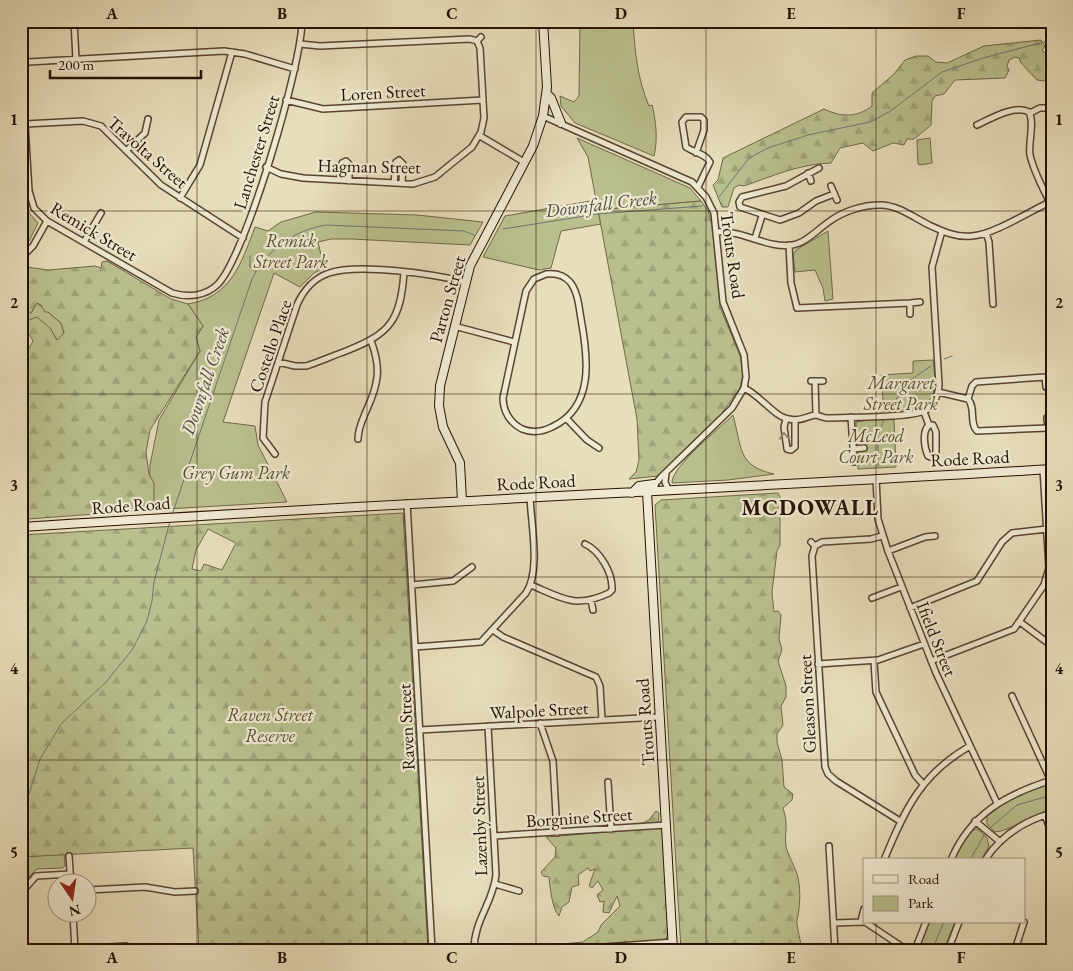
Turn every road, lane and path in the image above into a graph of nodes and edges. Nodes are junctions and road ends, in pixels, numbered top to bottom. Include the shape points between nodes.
1 (74, 21) edge
2 (302, 21) edge
3 (543, 21) edge
4 (300, 44) junction
5 (232, 52) junction
6 (76, 59) junction
7 (23, 63) edge
8 (295, 69) junction
9 (547, 94) junction
10 (286, 100) junction
11 (483, 100) junction
12 (1052, 108) edge
13 (1030, 113) junction
14 (543, 116) junction
15 (148, 119) dead end
16 (561, 123) junction
17 (25, 124) junction
18 (977, 125) dead end
19 (480, 136) junction
20 (127, 150) junction
21 (696, 153) junction
22 (524, 162) junction
23 (266, 167) junction
24 (819, 168) dead end
25 (808, 173) junction
26 (340, 180) junction
27 (349, 181) junction
28 (811, 181) dead end
29 (394, 183) junction
30 (402, 184) junction
31 (831, 186) dead end
32 (698, 187) junction
33 (21, 191) edge
34 (29, 191) junction
35 (834, 194) junction
36 (180, 198) junction
37 (836, 200) dead end
38 (1051, 203) edge
39 (101, 213) dead end
40 (762, 216) junction
41 (47, 221) junction
42 (942, 231) junction
43 (717, 232) junction
44 (986, 233) junction
45 (243, 238) junction
46 (755, 238) junction
47 (84, 242) junction
48 (789, 245) junction
49 (21, 258) edge
50 (404, 272) junction
51 (465, 282) junction
52 (217, 285) joint
53 (920, 302) dead end
54 (910, 303) junction
55 (993, 304) dead end
56 (910, 314) dead end
57 (454, 326) junction
58 (371, 341) junction
59 (514, 342) junction
60 (278, 362) junction
61 (1052, 376) edge
62 (1045, 377) junction
63 (823, 380) dead end
64 (1046, 387) dead end
65 (744, 388) junction
66 (938, 392) junction
67 (968, 399) junction
68 (924, 412) junction
69 (816, 415) junction
70 (851, 417) junction
71 (566, 418) junction
72 (1047, 418) dead end
73 (786, 419) junction
74 (795, 420) junction
75 (929, 424) junction
76 (1050, 428) edge
77 (358, 439) dead end
78 (599, 448) dead end
79 (864, 448) dead end
80 (853, 449) junction
81 (275, 454) dead end
82 (854, 462) dead end
83 (1048, 469) edge
84 (667, 473) junction
85 (876, 478) junction
86 (651, 489) junction
87 (669, 491) junction
88 (530, 497) junction
89 (462, 501) junction
90 (407, 503) junction
91 (21, 527) edge
92 (1046, 529) junction
93 (882, 536) junction
94 (935, 536) dead end
95 (585, 544) dead end
96 (888, 551) junction
97 (472, 567) dead end
98 (1050, 572) edge
99 (412, 585) junction
100 (531, 585) junction
101 (901, 587) junction
102 (872, 598) dead end
103 (591, 600) junction
104 (910, 608) junction
105 (594, 610) dead end
106 (1020, 622) junction
107 (493, 630) junction
108 (924, 644) junction
109 (1052, 646) edge
110 (415, 648) junction
111 (874, 661) junction
112 (931, 661) junction
113 (818, 664) junction
114 (21, 684) edge
115 (1012, 696) dead end
116 (21, 705) edge
117 (660, 717) junction
118 (602, 720) junction
119 (540, 723) junction
120 (488, 726) junction
121 (420, 730) junction
122 (970, 746) junction
123 (1051, 781) edge
124 (608, 782) dead end
125 (922, 784) junction
126 (997, 803) junction
127 (1052, 813) edge
128 (1045, 815) junction
129 (900, 821) junction
130 (975, 821) junction
131 (666, 825) junction
132 (611, 829) junction
133 (557, 833) junction
134 (1052, 835) edge
135 (494, 836) junction
136 (999, 841) junction
137 (829, 846) dead end
138 (69, 856) dead end
139 (885, 858) edge
140 (952, 858) edge
141 (986, 858) edge
142 (70, 874) edge
143 (48, 875) edge
144 (495, 884) junction
145 (98, 889) edge
146 (196, 891) dead end
147 (519, 891) dead end
148 (21, 893) edge
149 (863, 922) edge
150 (834, 923) junction
151 (74, 924) edge
152 (866, 924) edge
153 (925, 924) edge
154 (958, 924) edge
155 (1023, 924) edge
156 (126, 946) dead end
157 (673, 946) edge
158 (75, 950) edge
159 (432, 950) edge
160 (474, 950) edge
161 (564, 950) edge
162 (835, 950) edge
163 (907, 950) edge
164 (914, 950) edge
165 (948, 950) edge
166 (1015, 950) edge

1 - 6 street
2 - 4 street, Lanchester Street
3 - 9 main road
4 - 8 street, Lanchester Street
4 - 11 street via 320,46 479,39
5 - 6 street, Remick Street
5 - 8 street, Remick Street
5 - 36 street via 200,164
6 - 7 street, Remick Street
7 - 17 street, Remick Street
8 - 10 street, Lanchester Street
9 - 14 main road
9 - 16 main road
10 - 11 street, Loren Street via 323,109
10 - 23 street, Lanchester Street
11 - 19 street
12 - 13 street via 1040,108
13 - 18 street via 1018,110
13 - 38 street via 1032,161
14 - 16 street, Trouts Road
14 - 22 main road, Parton Street
15 - 20 street via 145,133
16 - 32 street, Trouts Road
17 - 20 street, Travolta Street via 88,122 106,130
17 - 34 street, Remick Street
19 - 22 street
19 - 30 street, Hagman Street via 468,151 435,178 422,183
20 - 36 street, Travolta Street via 154,178
21 - 21 street via 685,146 682,121 686,117 704,120
21 - 32 street via 710,162
22 - 51 main road, Parton Street via 481,242
23 - 26 street, Hagman Street via 297,178
23 - 45 street, Lanchester Street
24 - 25 street
25 - 28 street
25 - 40 street via 786,186 740,198 741,209
26 - 27 street, Hagman Street
26 - 27 street via 342,163 346,161 349,164
27 - 29 street, Hagman Street
29 - 30 street, Hagman Street
29 - 30 street via 396,162 400,160 403,162
31 - 35 street
32 - 43 street, Trouts Road via 711,206
33 - 34 street
34 - 41 street, Remick Street via 34,208
35 - 37 street
35 - 40 street via 782,220
36 - 45 street, Travolta Street
38 - 44 street
39 - 47 street
40 - 46 street
41 - 47 street, Remick Street
41 - 49 street via 33,246
42 - 44 street via 962,236
42 - 48 street via 894,207 871,206 840,215 804,240
42 - 66 street via 932,267
43 - 46 street via 732,231
43 - 65 street, Trouts Road via 723,302 746,360
44 - 55 street
45 - 52 street, Lanchester Street
46 - 48 street
47 - 52 street, Remick Street via 178,295 196,296
48 - 54 street via 791,283 798,308
50 - 51 street, Costello Place
50 - 58 street via 398,313 386,330
50 - 60 street, Costello Place via 342,270 317,279 300,298
51 - 57 main road, Parton Street
53 - 54 street
54 - 56 street
57 - 59 street
57 - 89 main road, Parton Street via 441,379 439,406 445,433 460,463
58 - 60 street via 306,366
58 - 77 street via 378,360 378,373 358,430
59 - 71 street via 503,402 507,416 522,429 537,432 554,427
59 - 71 street via 530,283 546,274 558,274 566,279 577,295 587,366 582,396
60 - 81 street, Costello Place via 265,402 262,432 264,441
61 - 62 street
62 - 64 street
62 - 67 street via 976,382
63 - 69 street via 813,381
65 - 73 street via 757,394
65 - 84 street, Trouts Road via 732,408
66 - 67 street
66 - 68 street via 932,406
67 - 76 street via 977,431
68 - 70 street
68 - 75 street
69 - 70 street via 824,418
69 - 74 street
70 - 80 street
71 - 78 street
72 - 76 street
73 - 74 street
74 -> 73 street via 795,447 791,450 785,445
75 - 75 street via 936,432 936,454 933,458 926,452 925,430
79 - 80 street
80 - 82 street
83 - 85 main road, Rode Road
83 - 92 street
84 - 86 street, Trouts Road
84 - 87 street via 664,482
85 - 87 main road, Rode Road
85 - 93 street, Ifield Street
86 - 87 main road, Rode Road
86 - 88 main road, Rode Road via 632,493
86 - 117 main road, Trouts Road
88 - 89 main road, Rode Road
88 - 100 street via 534,569
89 - 90 main road, Rode Road
90 - 91 main road, Rode Road
90 - 99 street, Raven Street
92 - 98 street
92 - 104 street via 1012,533 1002,542 977,581
93 - 96 street, Ifield Street
93 - 113 street, Gleason Street via 813,544
94 - 96 street
95 - 103 street via 598,553 612,586 609,593
96 - 101 street, Ifield Street
97 - 99 street via 453,581
98 - 106 street
99 - 110 street, Raven Street
100 - 103 street via 572,602
100 - 107 street
101 - 102 street
101 - 104 street, Ifield Street
103 - 105 street
104 - 108 street, Ifield Street
106 - 109 street
106 - 112 street via 1012,630
107 - 110 street via 475,644
107 - 118 street via 596,677 600,686
108 - 111 street
108 - 112 street, Ifield Street
110 - 121 street, Raven Street
111 - 113 street
111 - 125 street via 876,692
112 - 122 street, Ifield Street
113 - 129 street, Gleason Street via 826,771 836,781
114 - 116 street
115 - 123 street
117 - 118 street, Walpole Street
117 - 131 main road, Trouts Road
118 - 119 street, Walpole Street
119 - 120 street, Walpole Street
119 - 133 street via 553,762
120 - 121 street, Walpole Street
120 - 135 street, Lazenby Street
121 - 159 street, Raven Street
122 - 125 street via 945,762
122 - 126 street, Ifield Street
123 - 126 street via 1017,792
124 - 132 street
125 - 129 street
126 - 130 street
127 - 128 street
128 - 134 street
128 - 136 street via 1023,824
129 - 139 street
130 - 136 street
130 - 140 street via 962,837
131 - 132 street, Borgnine Street
131 - 157 main road, Trouts Road
132 - 133 street, Borgnine Street
133 - 135 street, Borgnine Street
135 - 144 street, Lazenby Street
136 - 141 street
137 - 150 street
138 - 142 street
143 - 148 street via 36,876
144 - 147 street
144 - 160 street, Lazenby Street via 475,932
145 - 146 street via 145,887 175,892
149 - 150 street
150 - 162 street
151 - 158 street
152 - 163 street
153 - 164 street
154 - 165 street
155 - 166 street
156 - 158 street
157 - 161 street

